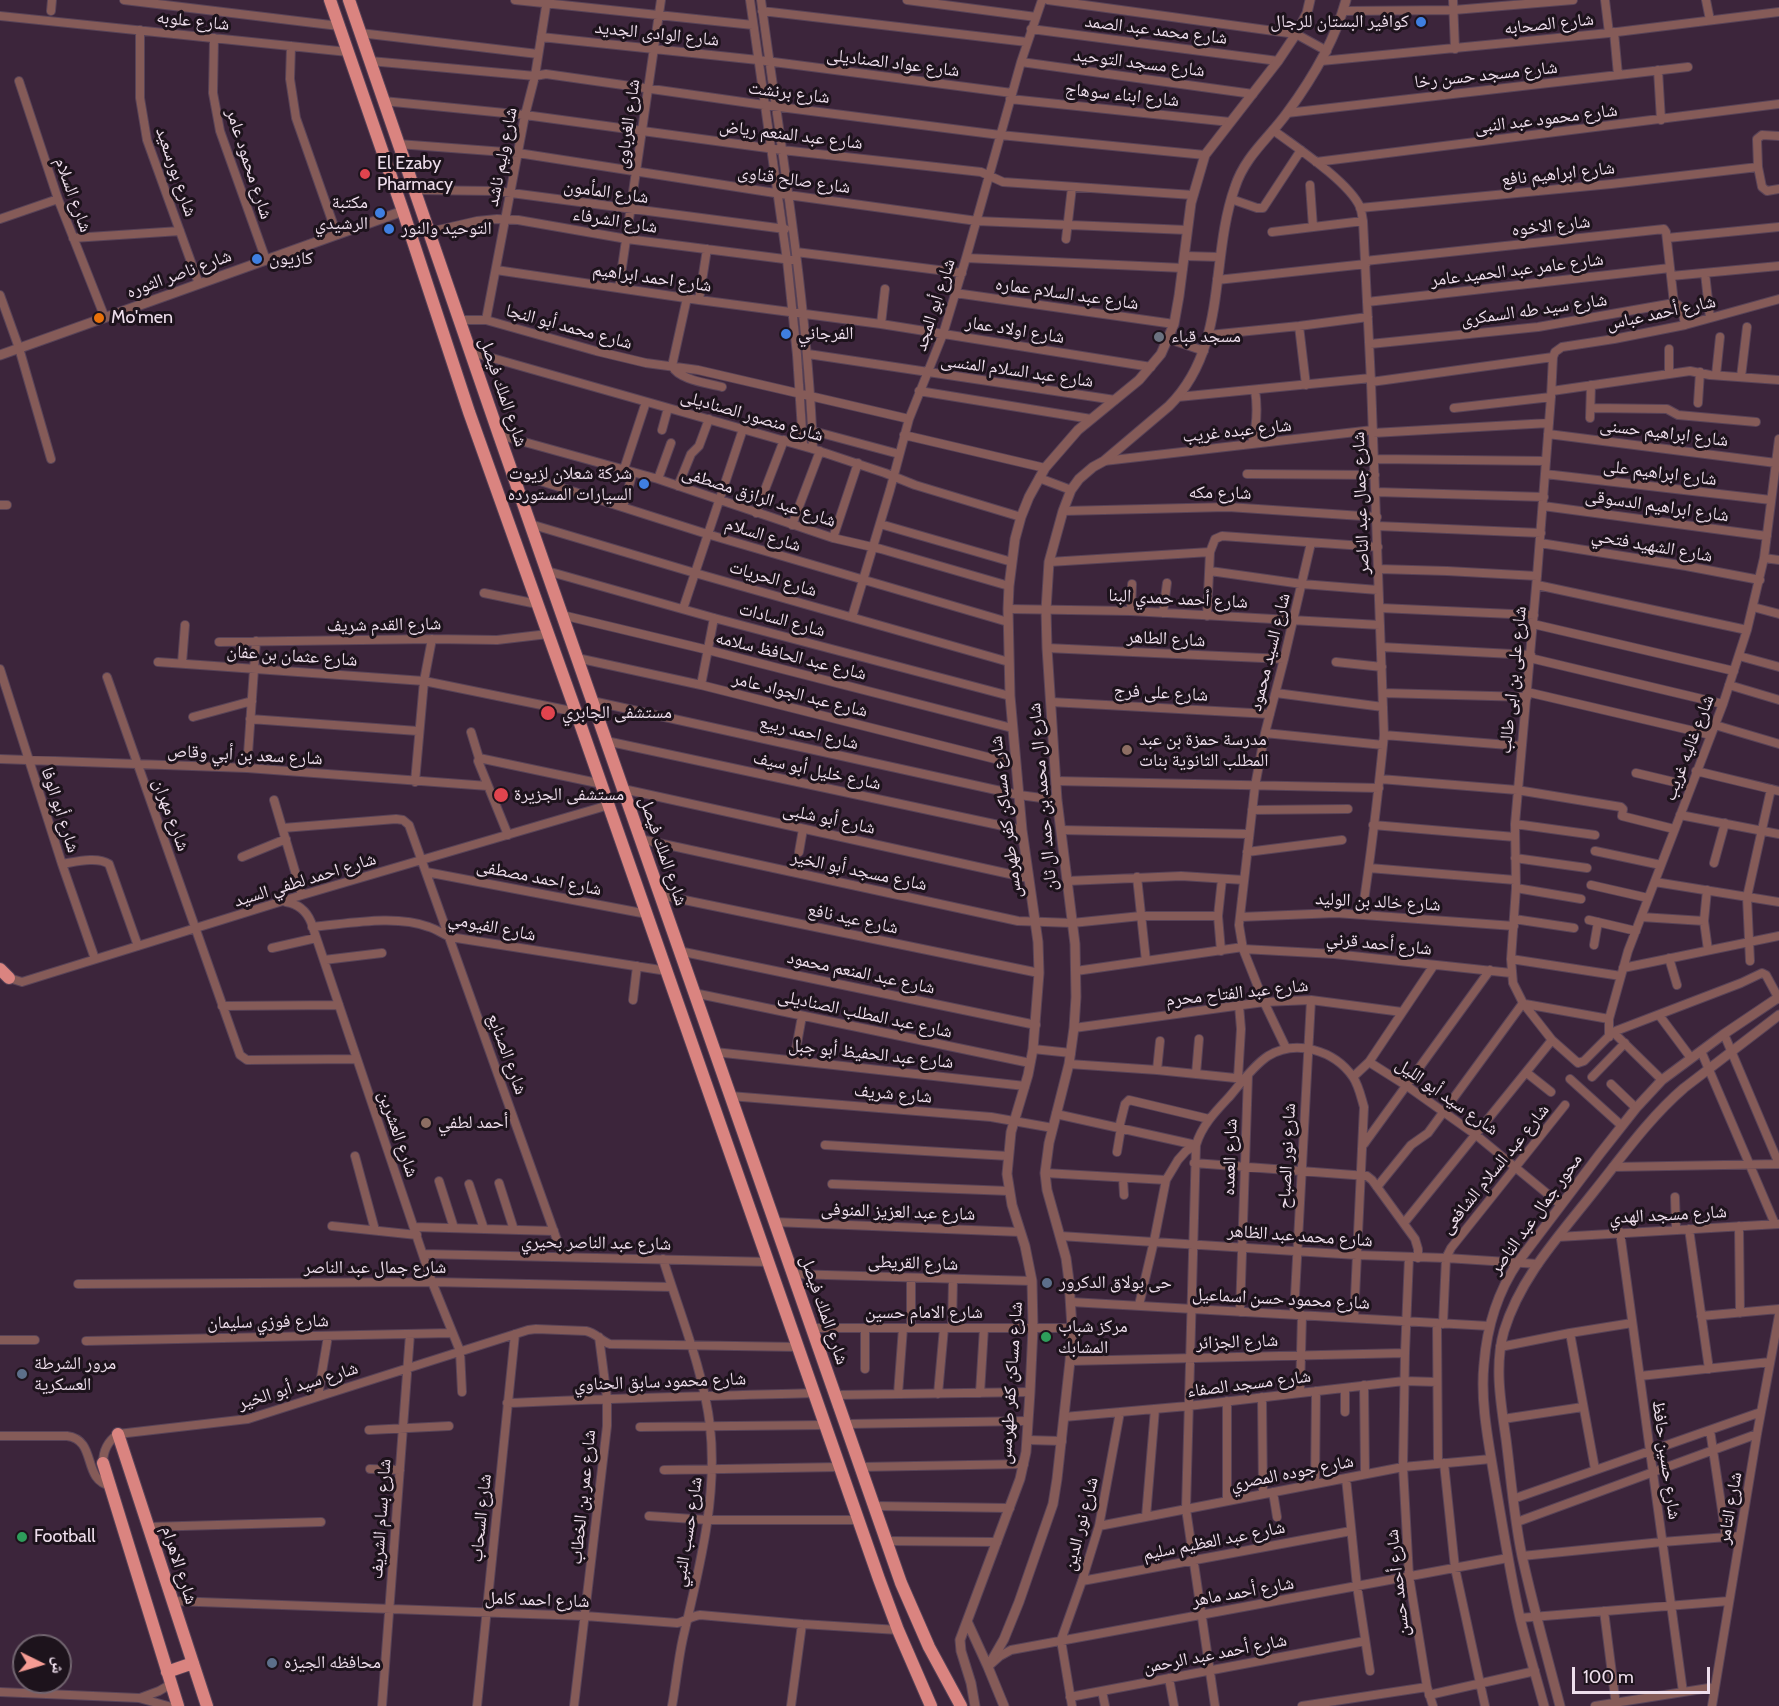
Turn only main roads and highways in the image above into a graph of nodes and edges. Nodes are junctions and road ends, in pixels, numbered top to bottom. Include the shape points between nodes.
1 (330, 0) edge
2 (349, 0) edge
3 (479, 376) junction
4 (458, 379) junction
5 (490, 406) junction
6 (469, 412) junction
7 (0, 969) edge
8 (9, 978) road end
9 (736, 1112) junction
10 (719, 1120) junction
11 (745, 1139) junction
12 (729, 1149) junction
13 (118, 1434) road end
14 (103, 1463) road end
15 (193, 1663) junction
16 (169, 1678) junction
17 (178, 1706) edge
18 (207, 1706) edge
19 (931, 1706) edge
20 (961, 1706) edge

1 - 4 main road, شارع الملك فيصل
2 - 3 main road, شارع الملك فيصل
3 - 4 main road via 468,383
3 - 5 main road, شارع الملك فيصل
4 - 6 main road, شارع الملك فيصل
5 - 6 main road via 477,405
5 - 9 main road, شارع الملك فيصل
6 - 10 main road, شارع الملك فيصل
7 - 8 main road
9 - 10 main road via 730,1121
9 - 11 main road, شارع الملك فيصل
10 - 12 main road, شارع الملك فيصل
11 - 12 main road via 733,1141
11 - 20 main road, شارع الملك فيصل via 914,1615
12 - 19 main road, شارع الملك فيصل via 898,1630
13 - 15 main road, شارع الاهرام
14 - 16 main road
15 - 16 main road
15 - 18 main road, شارع الاهرام
16 - 17 main road

